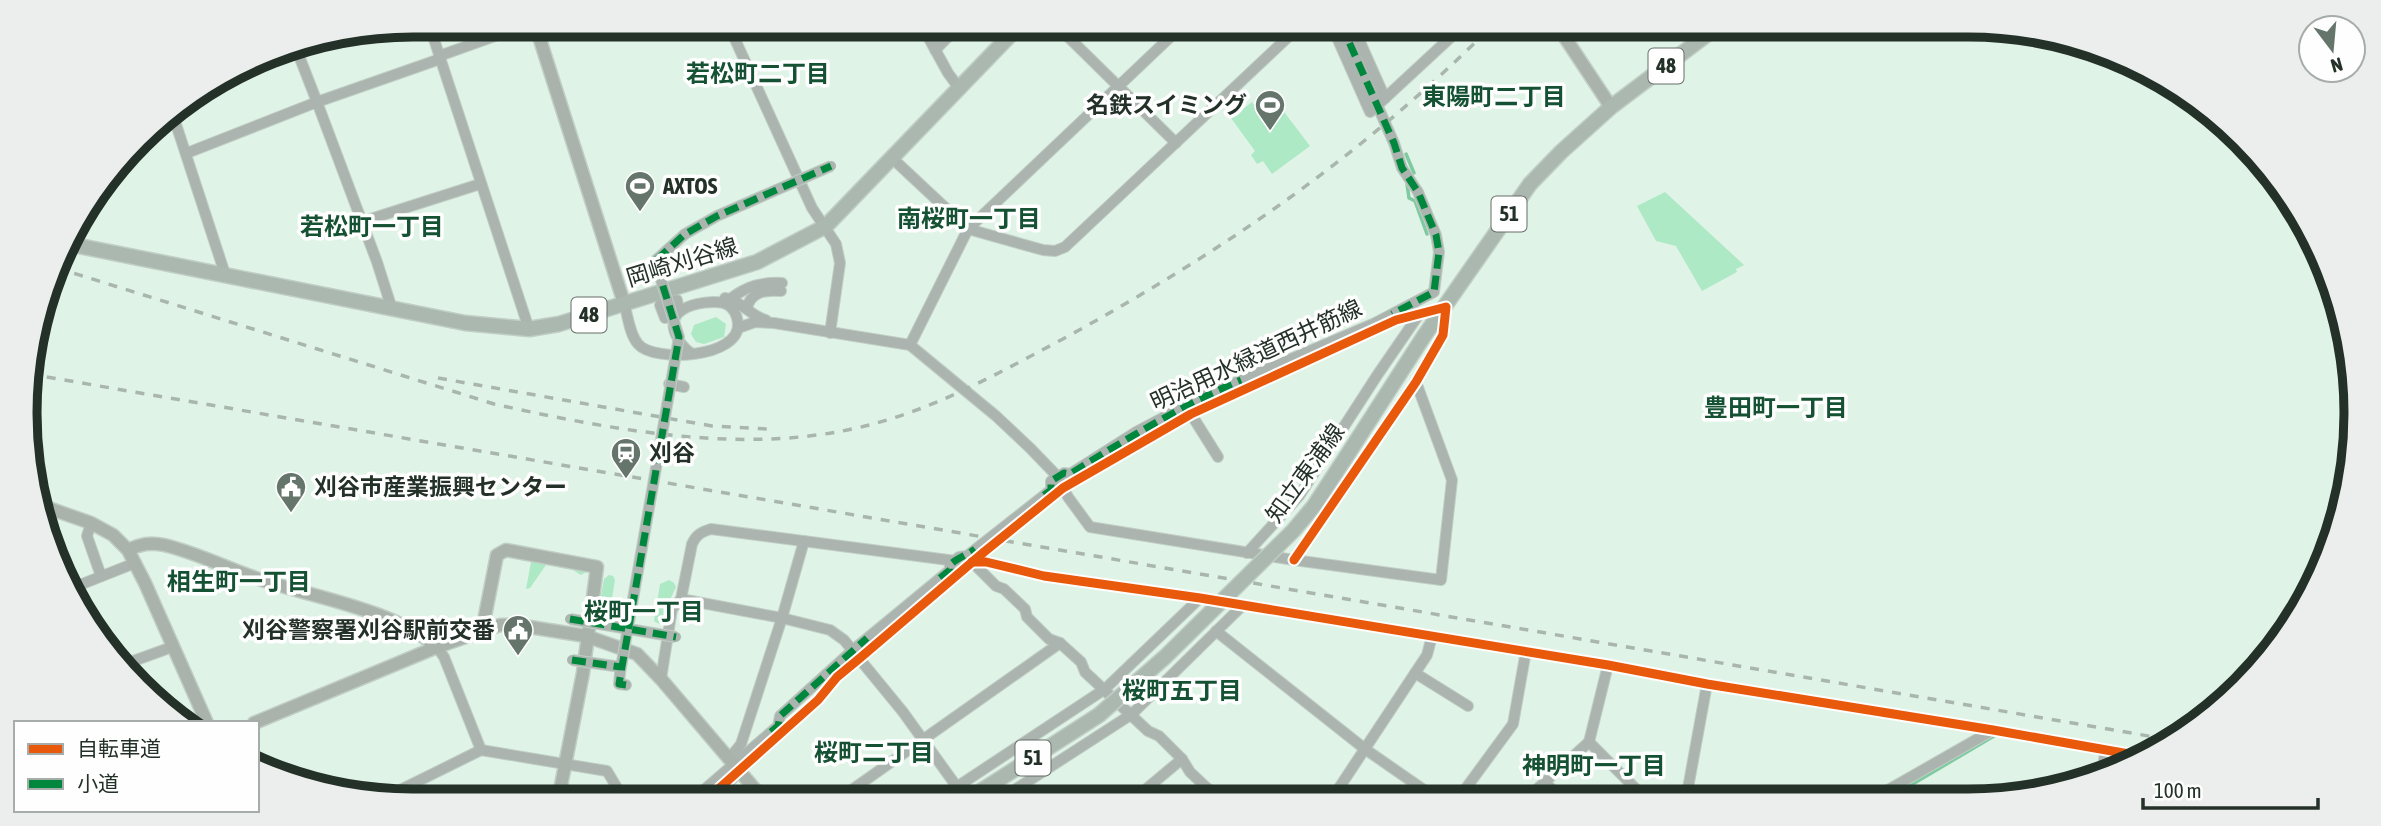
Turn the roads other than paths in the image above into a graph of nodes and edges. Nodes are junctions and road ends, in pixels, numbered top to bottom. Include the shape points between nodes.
1 (433, 37) edge
2 (494, 37) edge
3 (539, 37) edge
4 (733, 37) edge
5 (928, 37) edge
6 (948, 37) edge
7 (1008, 37) edge
8 (1068, 37) edge
9 (1170, 37) edge
10 (1288, 37) edge
11 (1338, 37) edge
12 (1347, 37) edge
13 (1356, 37) edge
14 (1451, 37) edge
15 (1565, 37) edge
16 (1571, 37) edge
17 (1704, 37) edge
18 (1567, 40) junction
19 (935, 50) junction
20 (299, 55) edge
21 (439, 57) junction
22 (1118, 85) junction
23 (959, 88) junction
24 (317, 102) junction
25 (1377, 105) junction
26 (1611, 107) junction
27 (176, 122) edge
28 (1176, 143) junction
29 (187, 153) junction
30 (892, 158) junction
31 (831, 166) dead end
32 (481, 184) junction
33 (361, 222) junction
34 (826, 226) junction
35 (968, 229) junction
36 (77, 246) edge
37 (226, 277) junction
38 (730, 299) junction
39 (711, 301) junction
40 (624, 303) junction
41 (1446, 307) junction
42 (392, 309) junction
43 (747, 309) junction
44 (1421, 313) junction
45 (774, 323) junction
46 (738, 328) junction
47 (529, 329) junction
48 (830, 332) junction
49 (910, 345) junction
50 (692, 354) junction
51 (1416, 382) junction
52 (669, 384) junction
53 (684, 387) dead end
54 (1191, 414) junction
55 (1218, 457) dead end
56 (1058, 477) junction
57 (1063, 488) junction
58 (50, 509) edge
59 (90, 523) junction
60 (804, 541) junction
61 (128, 550) junction
62 (1247, 553) junction
63 (955, 560) junction
64 (1294, 560) junction
65 (135, 563) junction
66 (968, 565) junction
67 (101, 576) junction
68 (79, 585) edge
69 (1200, 598) junction
70 (681, 599) junction
71 (1242, 606) junction
72 (782, 618) junction
73 (570, 619) dead end
74 (486, 629) junction
75 (627, 629) junction
76 (1216, 631) junction
77 (586, 636) junction
78 (1432, 636) junction
79 (676, 637) dead end
80 (1060, 643) junction
81 (172, 647) junction
82 (437, 647) junction
83 (1526, 651) junction
84 (856, 654) junction
85 (572, 660) dead end
86 (131, 662) edge
87 (1608, 665) junction
88 (621, 667) junction
89 (1415, 673) junction
90 (661, 679) junction
91 (1707, 684) junction
92 (626, 685) dead end
93 (1105, 689) junction
94 (1468, 706) dead end
95 (1132, 714) junction
96 (206, 721) edge
97 (259, 721) edge
98 (1993, 730) junction
99 (922, 739) junction
100 (1589, 742) junction
101 (1365, 749) junction
102 (481, 750) junction
103 (2105, 750) junction
104 (2127, 754) edge
105 (1182, 759) junction
106 (565, 764) junction
107 (2104, 764) edge
108 (734, 765) junction
109 (1545, 782) junction
110 (957, 787) junction
111 (403, 789) edge
112 (560, 789) edge
113 (618, 789) edge
114 (705, 789) edge
115 (715, 789) edge
116 (755, 789) edge
117 (853, 789) edge
118 (954, 789) edge
119 (984, 789) edge
120 (1016, 789) edge
121 (1146, 789) edge
122 (1208, 789) edge
123 (1338, 789) edge
124 (1423, 789) edge
125 (1465, 789) edge
126 (1538, 789) edge
127 (1552, 789) edge
128 (1636, 789) edge
129 (1688, 789) edge
130 (1890, 789) edge

1 - 21 street
2 - 21 street
3 - 40 street
4 - 34 street via 812,208
5 - 19 street
6 - 19 street
7 - 23 main road, 岡崎刈谷線 / 48
8 - 22 street
9 - 22 street
10 - 28 street
11 - 25 street
12 - 25 street, 明治用水緑道西井筋線
13 - 25 street
14 - 25 street
15 - 18 street
16 - 18 street
17 - 26 main road, 48
18 - 26 street
19 - 23 street
20 - 24 street
21 - 24 street
21 - 32 street
22 - 28 street
22 - 35 street
23 - 30 main road, 岡崎刈谷線 / 48
24 - 29 street
24 - 33 street
25 - 56 street, 明治用水緑道西井筋線 via 1436,234 1439,252 1434,292 1375,323 1204,396
26 - 41 main road, 知立東浦線 / 51 via 1531,184
27 - 29 street
28 - 35 street via 1065,247 1055,251
29 - 37 street
30 - 34 main road, 岡崎刈谷線 / 48
30 - 35 street
31 - 52 street, bridge via 717,216 685,234 655,261 679,337
32 - 33 street
32 - 47 street
33 - 42 street
34 - 40 main road, 岡崎刈谷線 / 48 via 757,262
34 - 48 street via 840,263
35 - 49 street
36 - 37 main road, 岡崎刈谷線 / 48
37 - 42 main road, 岡崎刈谷線 / 48
38 - 39 street
38 - 43 street
38 - 43 street via 767,282 781,287 756,294
39 - 46 street via 730,306
39 - 50 street via 676,316 677,340
40 - 47 main road, 岡崎刈谷線 / 48
40 - 50 street via 637,343 646,351
41 - 44 street
41 - 51 street via 1443,335
41 - 119 main road, 知立東浦線 / 51, bridge via 1293,531 1109,707
42 - 47 main road, 岡崎刈谷線 / 48
43 - 45 street
44 - 54 street via 1396,320
44 - 62 street via 1299,496
45 - 46 street via 755,322
45 - 48 street
46 - 50 street via 731,342
48 - 49 street
49 - 56 street via 996,416
51 - 64 street
51 - 64 street via 1452,480 1441,580
52 - 53 street
52 - 75 street, bridge
54 - 55 street
54 - 57 street
56 - 57 street
56 - 63 street, 明治用水緑道西井筋線 via 1051,481 1051,489 967,556
57 - 62 street via 1090,527
57 - 66 street
58 - 59 street
59 - 61 street
59 - 67 street via 87,536
60 - 63 street
60 - 70 street via 711,528 695,537
60 - 72 street
61 - 65 street
61 - 82 street via 144,543 165,545 415,630
62 - 64 street
63 - 66 street
63 - 84 street, 明治用水緑道西井筋線 via 950,570
65 - 67 street
65 - 81 street
66 - 69 street via 986,562 1044,576
66 - 80 street via 1004,589 1049,639
66 - 84 street
67 - 68 street
69 - 71 street
69 - 93 street
70 - 72 street
70 - 90 street via 672,609
71 - 76 street
71 - 78 street
72 - 84 street via 830,630
72 - 108 street
73 - 75 street, bridge
74 - 77 street via 517,625
74 - 77 street via 497,555 506,550 597,567
74 - 82 street
75 - 79 street, bridge
75 - 88 street, bridge
76 - 95 street
76 - 101 street
77 - 90 street via 637,654
77 - 106 street
78 - 83 street
78 - 89 street
80 - 93 street
80 - 99 street
81 - 86 street
81 - 96 street
82 - 97 street
82 - 102 street
83 - 87 street
83 - 125 street via 1513,724
84 - 99 street
84 - 108 street via 818,699
85 - 88 street, bridge
87 - 91 street
87 - 100 street
88 - 92 street via 619,684
89 - 94 street
89 - 101 street
90 - 108 street
91 - 98 street
91 - 129 street
93 - 95 street
93 - 110 street
95 - 105 street
95 - 120 street
98 - 103 street
98 - 130 street
99 - 110 street
99 - 117 street
100 - 109 street
100 - 128 street
101 - 123 street
101 - 124 street
102 - 106 street
102 - 111 street
103 - 104 street
103 - 107 street
105 - 121 street
105 - 122 street
106 - 112 street
106 - 113 street via 607,771
108 - 114 street
108 - 115 street
108 - 116 street
109 - 126 street
109 - 127 street
110 - 118 street

